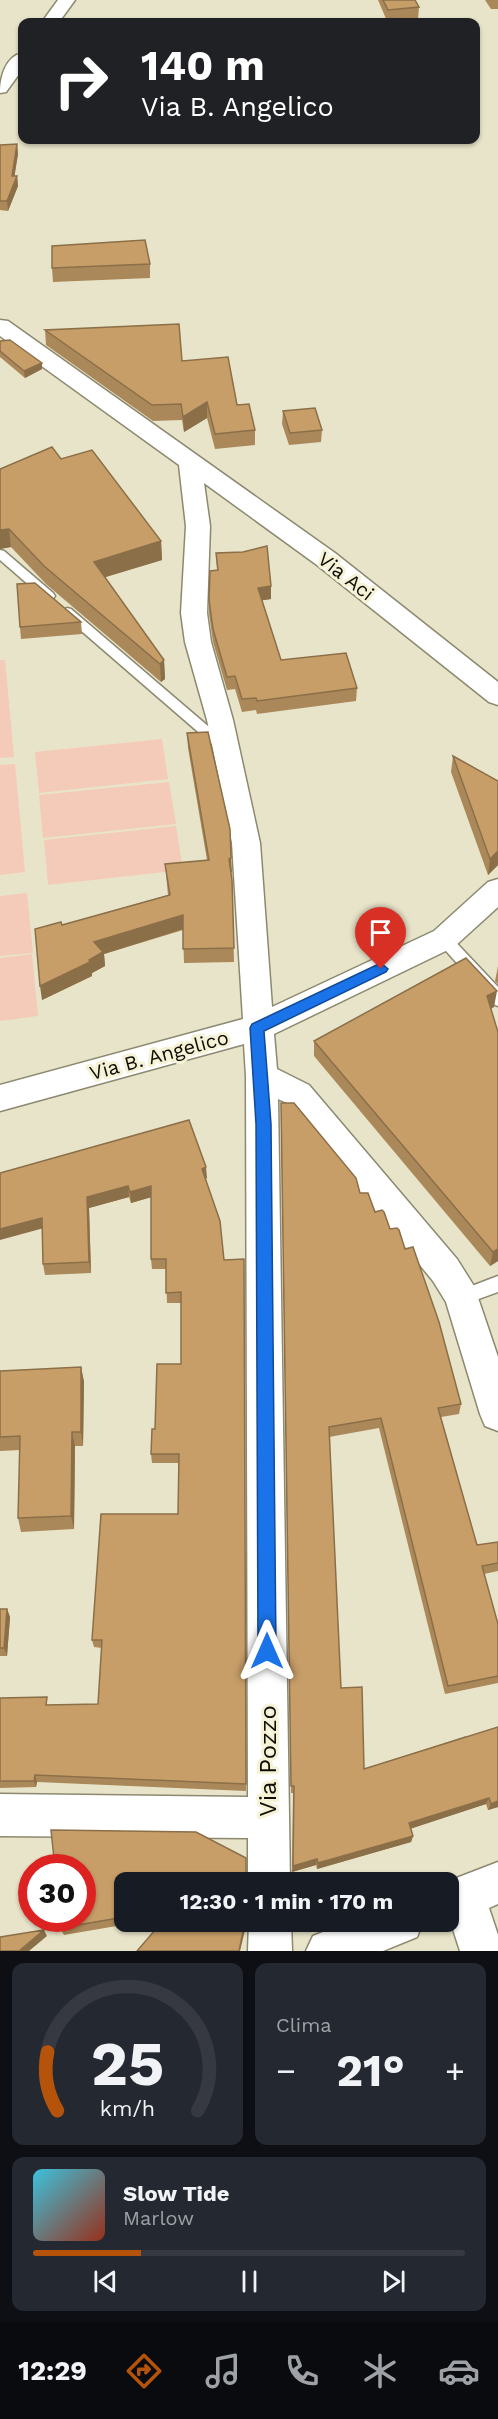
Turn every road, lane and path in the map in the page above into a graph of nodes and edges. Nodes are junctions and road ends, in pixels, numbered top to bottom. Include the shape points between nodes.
1 (67, 0) edge
2 (53, 18) edge
3 (18, 63) edge
4 (0, 88) edge
5 (0, 326) edge
6 (190, 463) junction
7 (0, 554) edge
8 (498, 696) edge
9 (224, 747) junction
10 (498, 890) edge
11 (444, 939) junction
12 (498, 1000) edge
13 (257, 1028) junction
14 (262, 1076) junction
15 (0, 1098) edge
16 (498, 1284) edge
17 (462, 1297) junction
18 (498, 1414) edge
19 (0, 1815) edge
20 (269, 1818) junction
21 (269, 1872) edge
22 (470, 1894) edge
23 (270, 1932) edge
24 (376, 1932) edge
25 (270, 1951) edge
26 (328, 1951) edge
27 (482, 1951) edge

1 - 2 street
3 - 4 street
5 - 6 street, Via Aci
6 - 8 street, Via Aci via 326,559
6 - 9 street, Via Pozzo via 198,526 195,623
7 - 9 lane
9 - 13 street, Via Pozzo via 246,843
10 - 11 street, Via B. Angelico
11 - 12 lane
11 - 13 street, Via B. Angelico
13 - 14 street, Via Pozzo
13 - 15 street, Via B. Angelico
14 - 17 street via 298,1094 445,1270
14 - 20 street, Via Pozzo
16 - 17 lane
17 - 18 street
19 - 20 street
20 - 21 street, Via Pozzo
22 - 27 street
23 - 25 street
24 - 26 street

